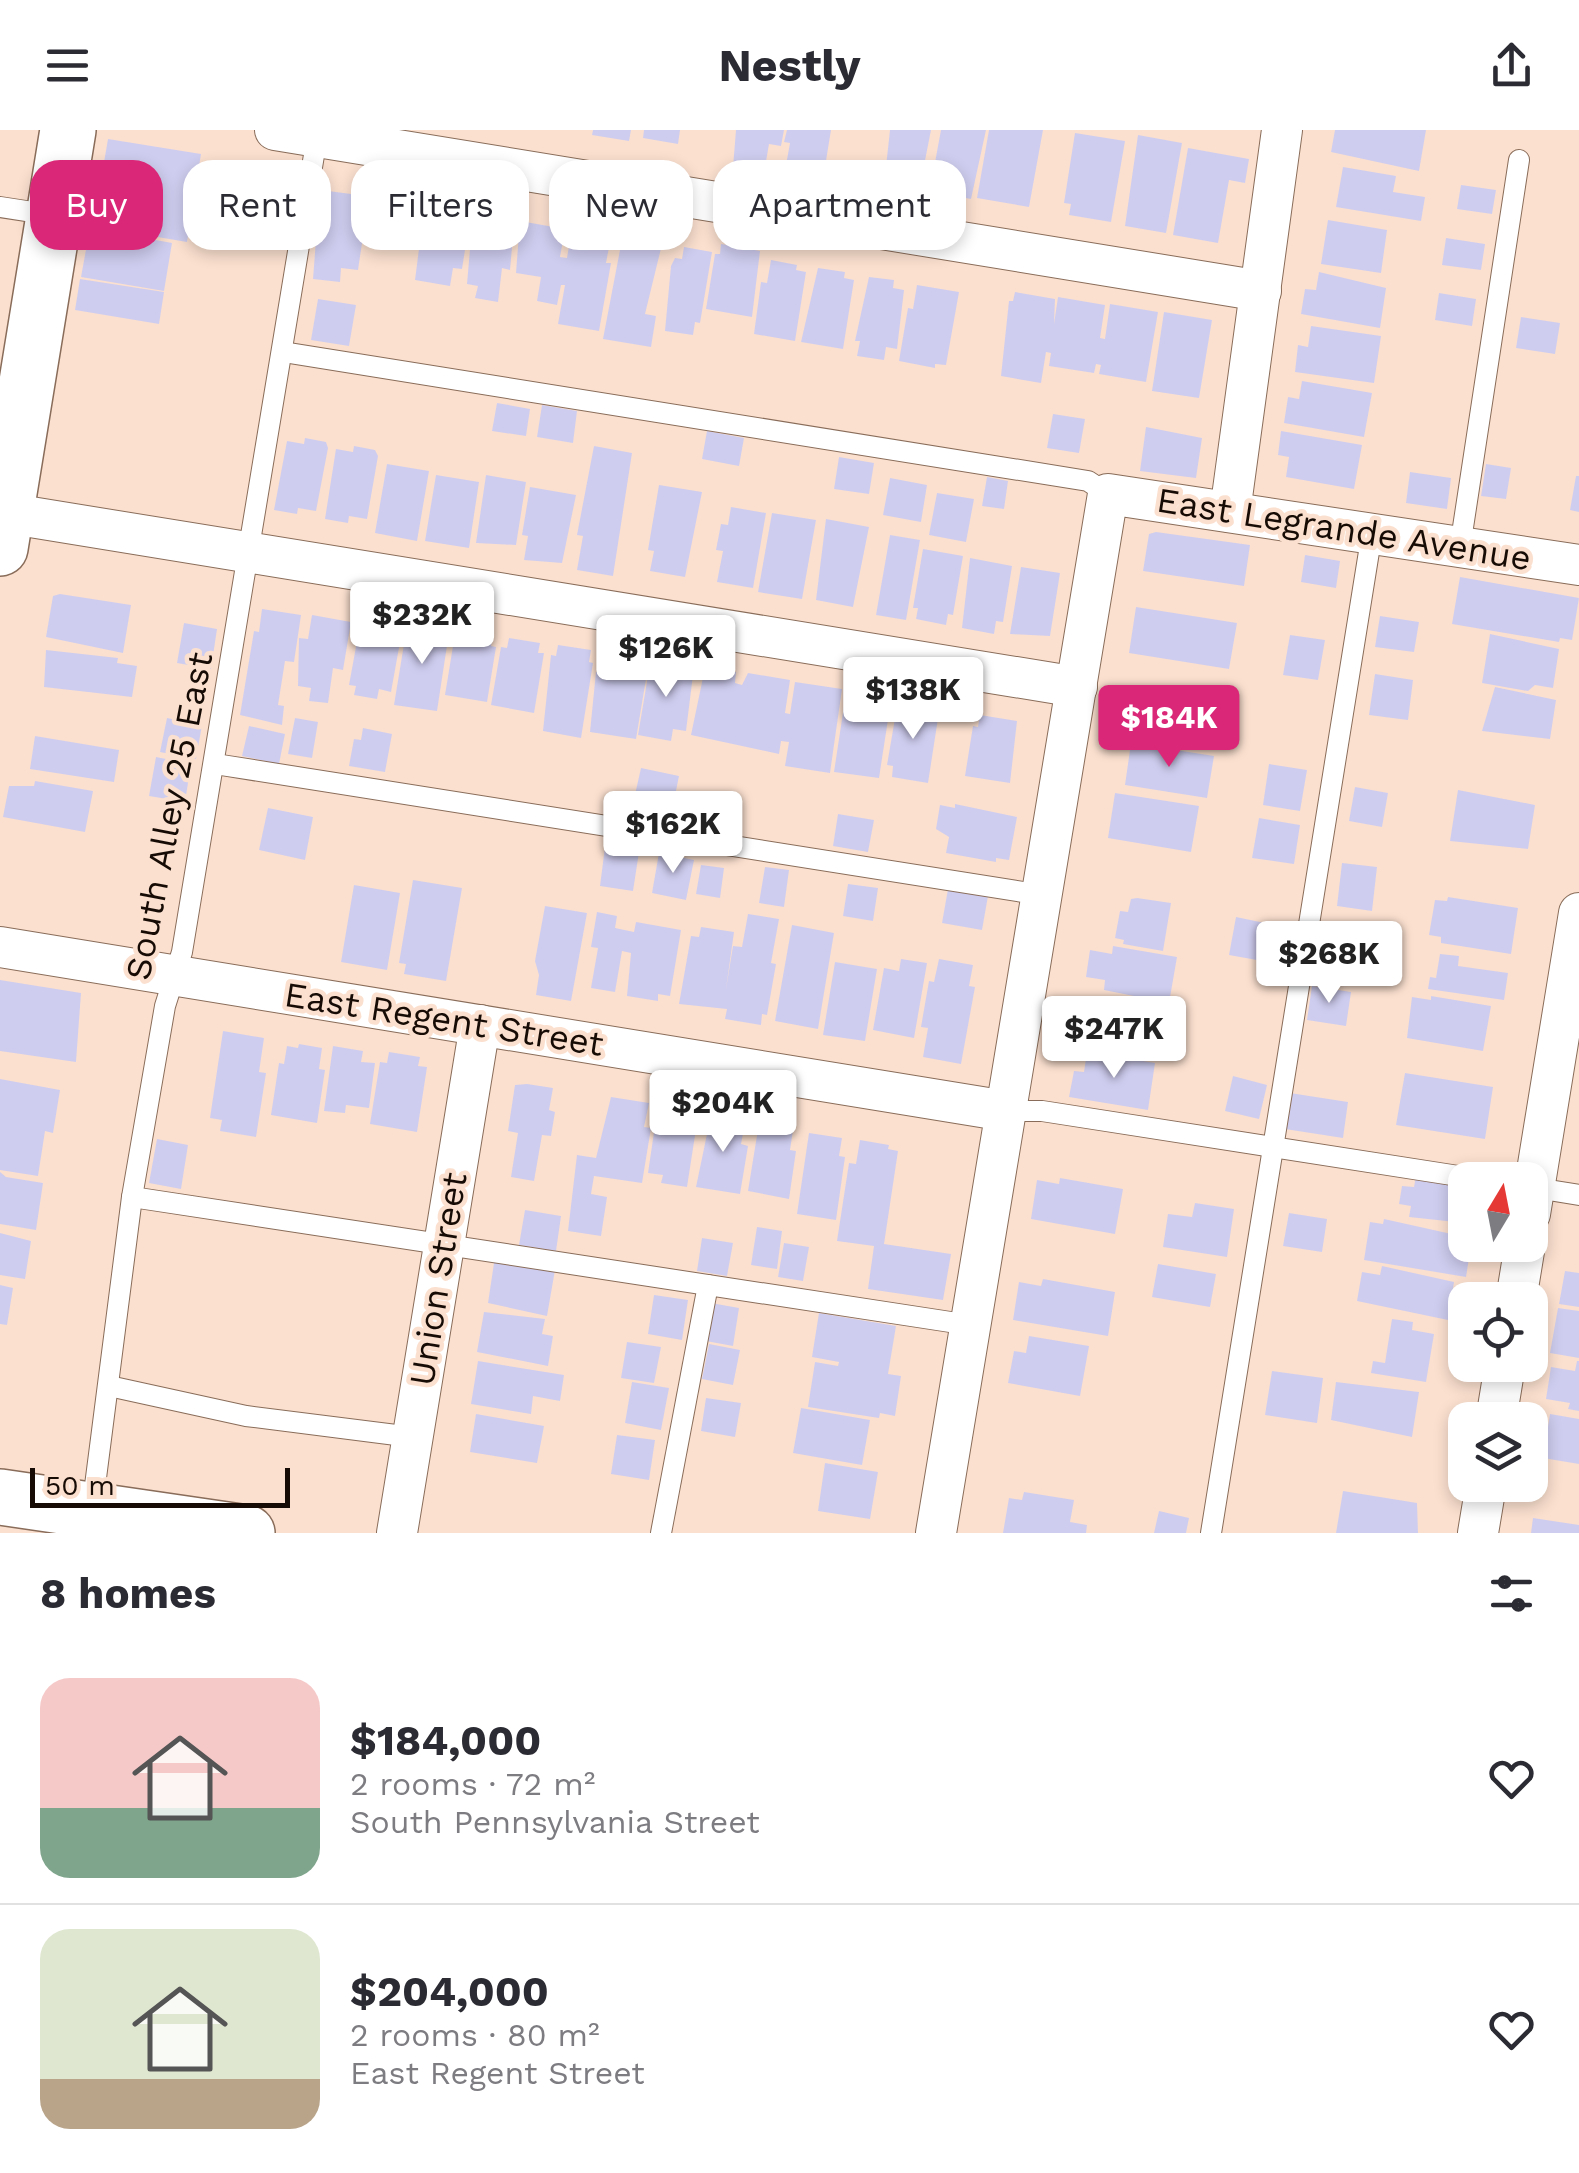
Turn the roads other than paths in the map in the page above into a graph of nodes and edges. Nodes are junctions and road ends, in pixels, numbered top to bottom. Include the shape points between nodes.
1 (68, 130) edge
2 (275, 130) edge
3 (1282, 130) edge
4 (330, 136) edge
5 (63, 160) edge
6 (1519, 160) dead end
7 (0, 207) edge
8 (30, 211) edge
9 (48, 250) edge
10 (1260, 291) junction
11 (283, 352) junction
12 (1108, 494) junction
13 (1230, 512) junction
14 (3, 530) edge
15 (1372, 533) junction
16 (1460, 547) junction
17 (251, 553) junction
18 (1579, 564) edge
19 (1076, 687) junction
20 (214, 764) junction
21 (1042, 895) junction
22 (1579, 913) edge
23 (0, 947) edge
24 (173, 975) junction
25 (480, 1025) junction
26 (1006, 1111) junction
27 (1275, 1148) junction
28 (1537, 1162) edge
29 (1448, 1174) edge
30 (1579, 1195) edge
31 (132, 1196) junction
32 (1548, 1196) edge
33 (444, 1243) junction
34 (708, 1284) junction
35 (970, 1325) junction
36 (108, 1386) junction
37 (412, 1438) junction
38 (0, 1496) edge
39 (1483, 1502) edge
40 (92, 1509) junction
41 (247, 1533) edge
42 (397, 1533) edge
43 (661, 1533) edge
44 (936, 1533) edge
45 (1211, 1533) edge
46 (1478, 1533) edge

1 - 5 main road
2 - 4 street
3 - 10 street
4 - 10 street
4 - 11 lane, South Alley 25 East
6 - 16 lane
7 - 8 lane
9 - 14 main road
10 - 13 street
11 - 12 lane via 1088,480
11 - 17 lane, South Alley 25 East
12 - 13 street, East Legrande Avenue
12 - 19 street
13 - 15 street, East Legrande Avenue
14 - 17 street
15 - 16 street, East Legrande Avenue
15 - 27 lane
16 - 18 street, East Legrande Avenue
17 - 19 street
17 - 20 lane, South Alley 25 East
19 - 21 street
20 - 21 lane
20 - 24 lane, South Alley 25 East
21 - 26 street
22 - 28 street
23 - 24 street, East Regent Street
24 - 25 street, East Regent Street
24 - 31 lane, South Alley 25 East
25 - 26 street, East Regent Street
25 - 33 street, Union Street
26 - 27 lane
26 - 35 street
27 - 29 lane
27 - 45 lane
30 - 32 lane
31 - 33 lane
31 - 36 lane, South Alley 25 East
33 - 34 lane
33 - 37 street, Union Street
34 - 35 lane
34 - 43 lane
35 - 44 street
36 - 37 lane via 246,1416
36 - 40 lane, South Alley 25 East
37 - 42 street, Union Street
38 - 40 main road
39 - 46 street
40 - 41 main road

